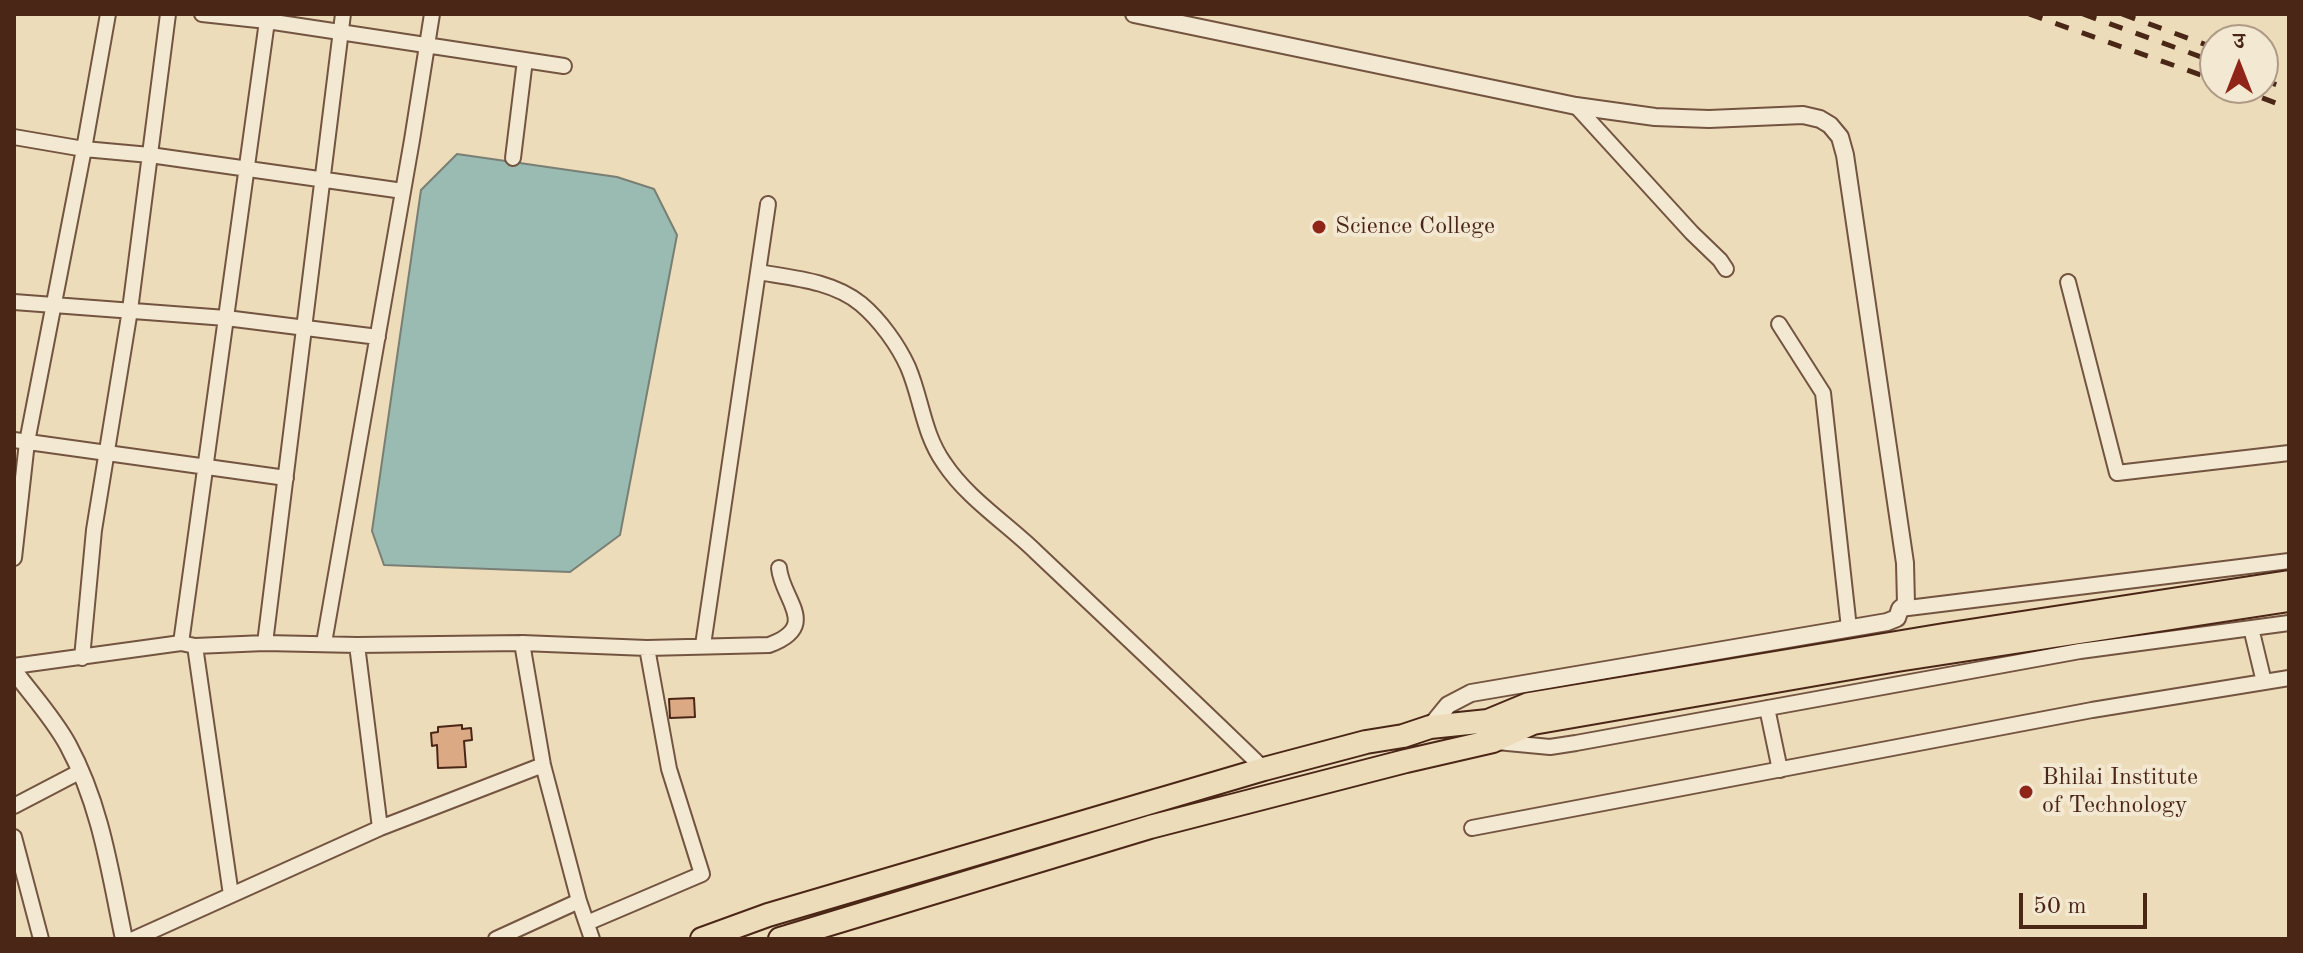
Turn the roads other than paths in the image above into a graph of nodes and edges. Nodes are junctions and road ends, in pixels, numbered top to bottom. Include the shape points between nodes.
1 (108, 14) edge
2 (168, 14) edge
3 (202, 14) edge
4 (343, 14) edge
5 (432, 14) edge
6 (1134, 14) edge
7 (268, 17) edge
8 (341, 32) junction
9 (428, 45) junction
10 (525, 60) junction
11 (564, 66) dead end
12 (1576, 106) junction
13 (14, 137) edge
14 (84, 149) junction
15 (150, 155) junction
16 (513, 158) dead end
17 (247, 169) junction
18 (323, 179) junction
19 (403, 191) junction
20 (768, 204) dead end
21 (1726, 269) dead end
22 (758, 272) junction
23 (2068, 282) dead end
24 (14, 302) edge
25 (53, 306) junction
26 (130, 310) junction
27 (226, 318) junction
28 (1779, 324) dead end
29 (304, 328) junction
30 (378, 337) junction
31 (21, 441) edge
32 (107, 453) junction
33 (2289, 453) edge
34 (205, 467) junction
35 (286, 478) junction
36 (14, 558) edge
37 (2289, 561) edge
38 (779, 568) dead end
39 (2289, 582) edge
40 (2289, 600) edge
41 (1900, 609) junction
42 (2289, 623) edge
43 (1849, 628) junction
44 (2251, 628) junction
45 (265, 643) junction
46 (324, 643) junction
47 (522, 643) junction
48 (188, 645) junction
49 (357, 645) junction
50 (703, 645) junction
51 (647, 648) junction
52 (82, 658) junction
53 (14, 668) edge
54 (2289, 678) edge
55 (2264, 682) junction
56 (1767, 708) junction
57 (1531, 714) junction
58 (1430, 727) junction
59 (1493, 741) junction
60 (543, 765) junction
61 (1264, 769) junction
62 (1780, 770) junction
63 (81, 771) junction
64 (14, 806) edge
65 (380, 828) junction
66 (1472, 828) dead end
67 (14, 837) edge
68 (231, 895) junction
69 (579, 901) junction
70 (587, 923) junction
71 (41, 939) edge
72 (124, 939) edge
73 (134, 939) edge
74 (496, 939) edge
75 (592, 939) edge
76 (702, 939) edge
77 (780, 939) edge

1 - 14 street
2 - 15 street
3 - 7 street
4 - 8 street
5 - 9 street
6 - 12 street
7 - 8 street
7 - 17 street
8 - 9 street
8 - 18 street
9 - 10 street
9 - 19 street
10 - 11 street
10 - 16 street
12 - 21 street
12 - 41 street via 1655,117 1803,115 1820,119 1840,137 1905,563 1906,604
13 - 14 street
14 - 15 street
14 - 25 street
15 - 17 street
15 - 26 street
17 - 18 street
17 - 27 street
18 - 19 street
18 - 29 street
19 - 30 street
20 - 22 street
22 - 50 street
22 - 61 street via 842,291 863,305 908,368 926,430 945,464 976,500
23 - 33 street via 2117,473
24 - 25 street
25 - 26 street
25 - 31 street
26 - 27 street
26 - 32 street
27 - 29 street
27 - 34 street
28 - 43 street via 1823,393
29 - 30 street
29 - 35 street
30 - 46 street
31 - 32 street
31 - 36 street
32 - 34 street
32 - 52 street
34 - 35 street
34 - 48 street
35 - 45 street
37 - 41 street
38 - 50 street via 794,604 791,634 769,645
39 - 57 main road via 1944,635
40 - 57 main road
41 - 43 street via 1897,618 1887,622
42 - 44 street
43 - 58 street via 1471,693 1448,705
44 - 55 street
44 - 56 street via 2080,651
45 - 46 street
45 - 48 street
46 - 49 street
47 - 49 street
47 - 51 street
47 - 60 street
48 - 52 street
48 - 68 street
49 - 65 street
50 - 51 street
51 - 70 street via 669,769 702,874
52 - 53 street
53 - 63 street via 67,742
54 - 55 street
55 - 62 street
56 - 59 street via 1550,747
56 - 62 street
57 - 58 main road
57 - 59 main road
58 - 61 main road
59 - 77 main road via 1150,827
60 - 65 street
60 - 69 street
61 - 76 main road
62 - 66 street
63 - 64 street
63 - 72 street via 100,822
65 - 68 street
67 - 71 street
68 - 73 street
69 - 70 street
69 - 74 street
70 - 75 street

